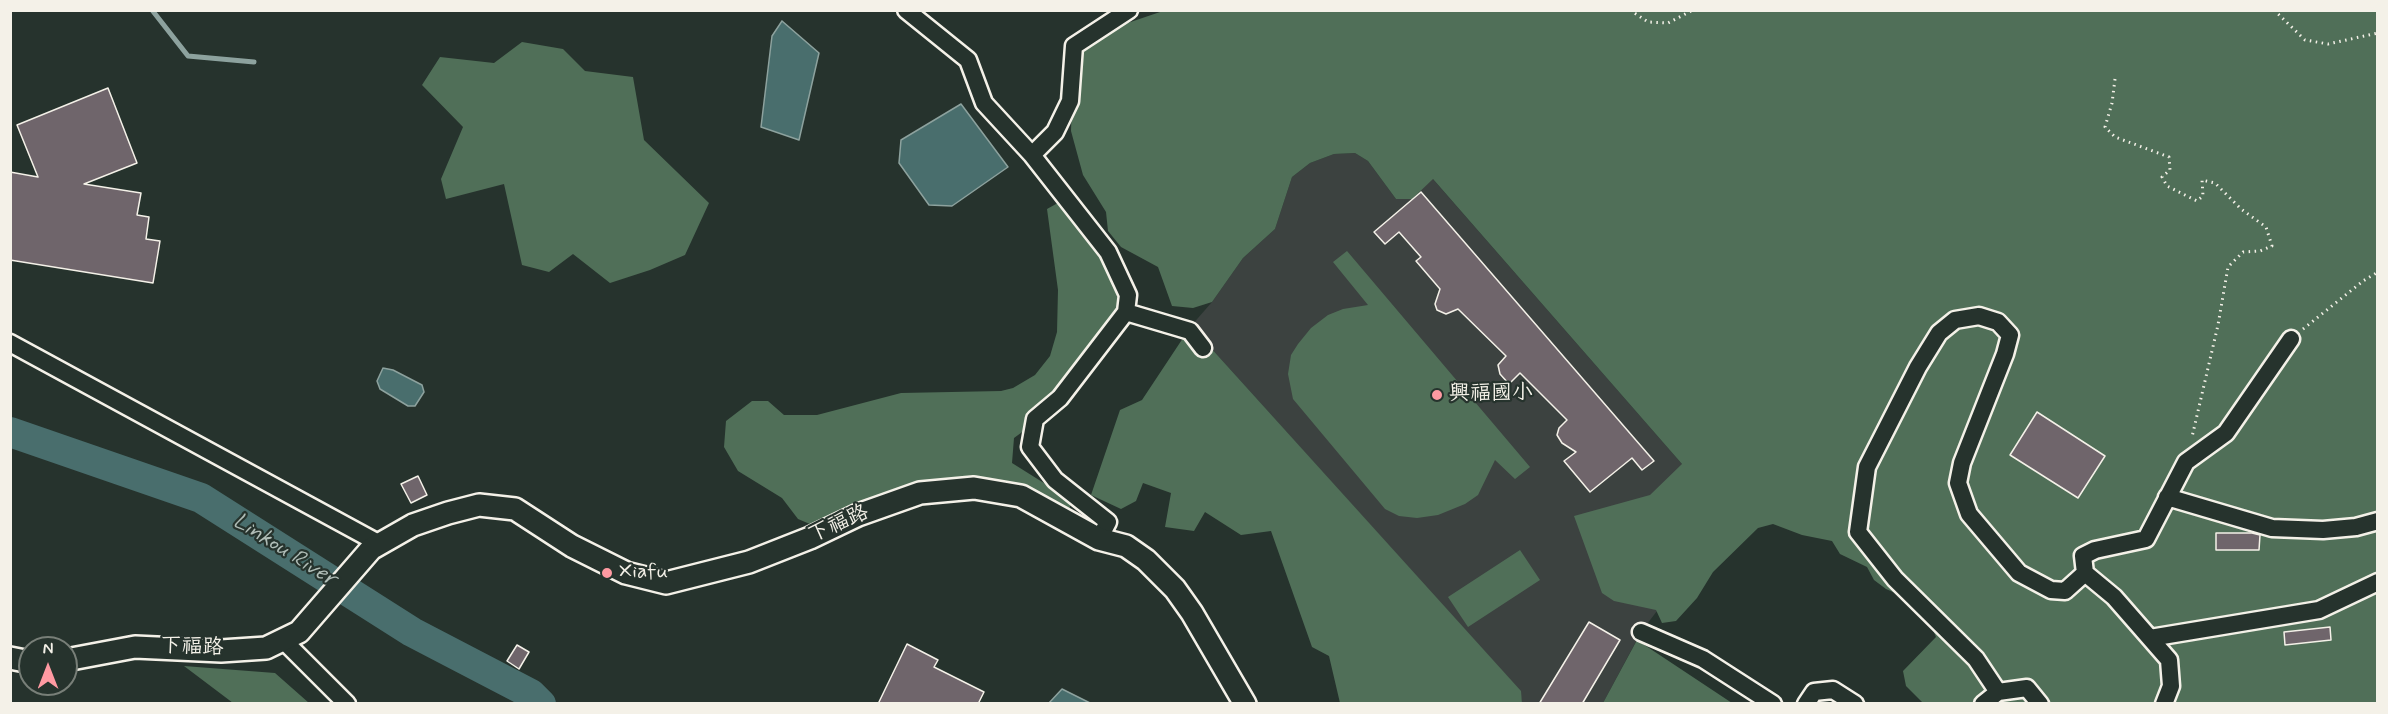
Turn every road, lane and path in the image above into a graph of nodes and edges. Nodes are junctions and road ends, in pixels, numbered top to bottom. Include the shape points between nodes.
1 (906, 10) edge
2 (1130, 10) edge
3 (1630, 10) edge
4 (1694, 10) edge
5 (2274, 10) edge
6 (2378, 33) edge
7 (2115, 80) dead end
8 (1032, 155) junction
9 (2378, 272) edge
10 (1126, 312) junction
11 (2291, 339) joint
12 (10, 343) edge
13 (1203, 348) dead end
14 (2186, 462) junction
15 (2167, 497) junction
16 (2378, 521) edge
17 (1099, 539) junction
18 (375, 547) junction
19 (2085, 573) junction
20 (2378, 582) edge
21 (1641, 632) dead end
22 (2150, 638) junction
23 (284, 641) junction
24 (78, 658) edge
25 (1998, 692) junction
26 (347, 704) edge
27 (1245, 704) edge
28 (1773, 704) edge
29 (1806, 704) edge
30 (1855, 704) edge
31 (1983, 704) edge
32 (2040, 704) edge
33 (2164, 704) edge

1 - 8 street via 968,60 984,103
2 - 8 street via 1074,46 1070,101 1055,132
3 - 4 path via 1648,22 1668,23
5 - 6 path via 2305,40 2328,44
7 - 14 path via 2105,126 2115,138 2169,157 2170,170 2162,177 2167,186 2197,201 2203,196 2202,180 2216,183 2241,209 2266,226 2272,246 2243,252 2228,267
8 - 10 street via 1108,252 1128,295
9 - 11 path
10 - 13 street via 1190,331
10 - 17 street via 1060,398 1035,419 1030,447 1055,480 1108,522
11 - 14 street via 2226,433
12 - 18 street
14 - 15 street
15 - 16 street via 2272,528 2323,530
15 - 19 street via 2146,539 2083,556
17 - 18 main road, 下福路 via 1021,496 974,488 920,493 749,562 666,583 626,573 572,546 515,509 479,506 448,513 413,525
17 - 27 main road, 下福路 via 1126,546 1175,589
18 - 23 main road, 下福路 via 310,621
19 - 22 street via 2114,597
19 - 25 street via 2065,591 2051,590 2019,573 1969,514 1958,483 1962,463 2010,335 1998,322 1979,316 1955,320 1939,333 1918,367 1867,467 1858,532 1895,579 1976,659
20 - 22 street via 2319,610
21 - 28 street via 1703,659
22 - 33 street via 2169,660 2171,686
23 - 24 main road, 下福路 via 266,648 221,651 135,647
23 - 26 street
25 - 31 street
25 - 32 street via 2027,688
29 - 30 street via 1814,692 1833,690

